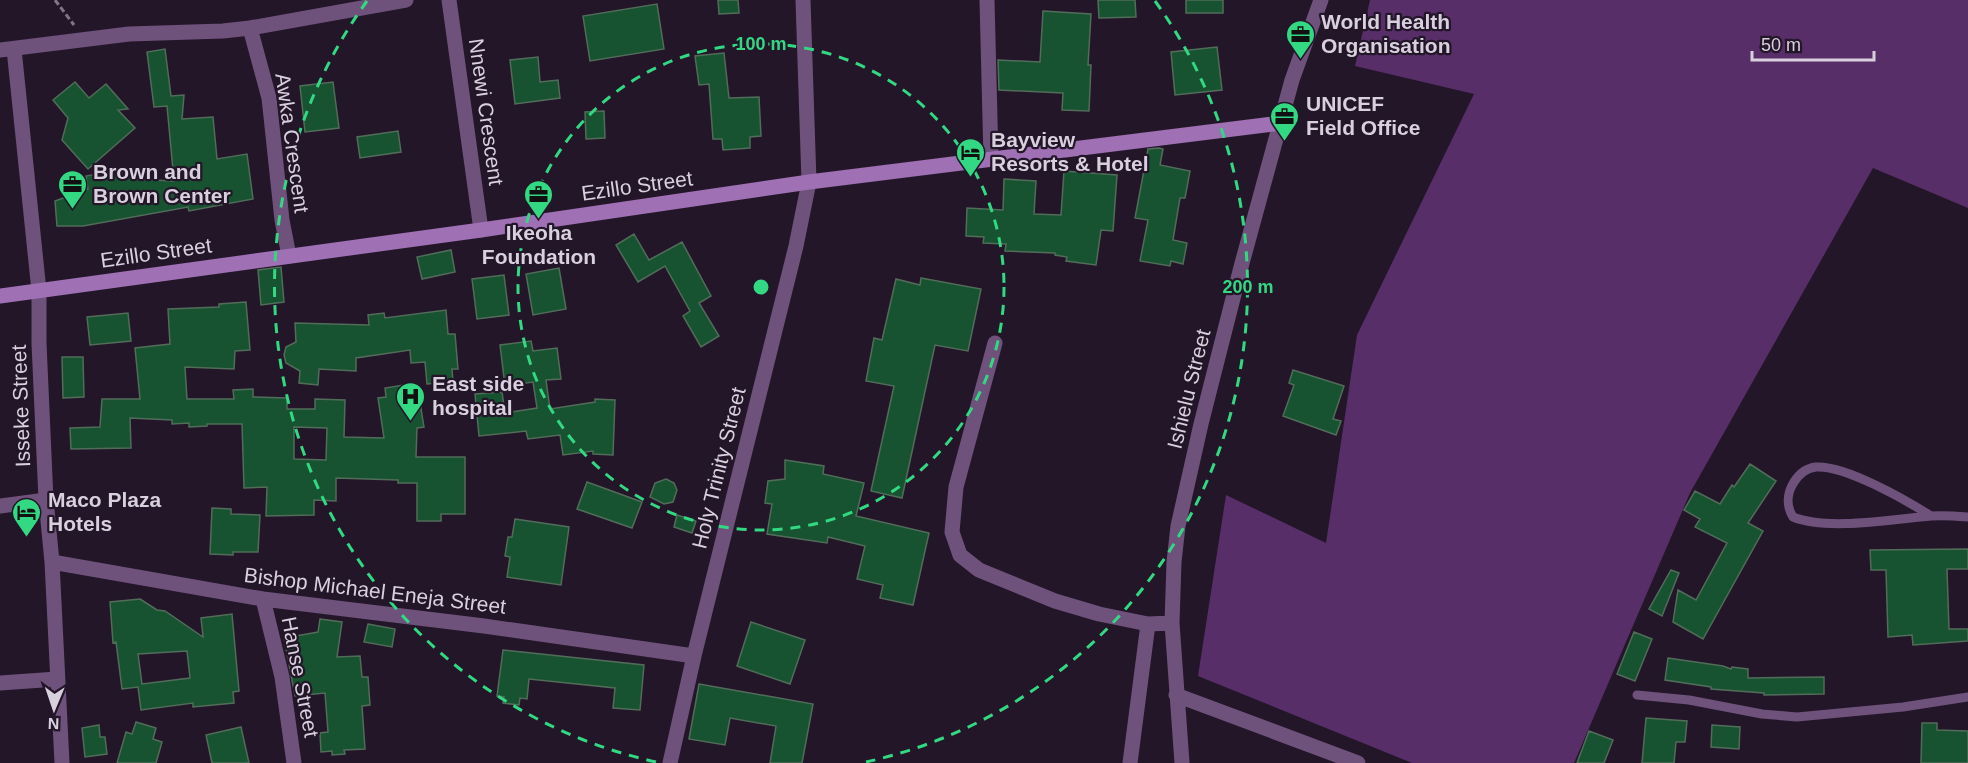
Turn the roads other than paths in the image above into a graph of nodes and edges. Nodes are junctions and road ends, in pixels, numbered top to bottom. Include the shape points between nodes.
1 (406, 0) edge
2 (449, 0) edge
3 (803, 0) edge
4 (987, 0) edge
5 (1321, 0) edge
6 (250, 28) junction
7 (7, 50) edge
8 (1281, 123) junction
9 (991, 159) junction
10 (809, 182) junction
11 (481, 230) junction
12 (289, 256) junction
13 (39, 291) junction
14 (0, 296) edge
15 (995, 343) dead end
16 (46, 500) junction
17 (0, 506) edge
18 (1931, 516) junction
19 (1968, 517) edge
20 (52, 562) junction
21 (263, 599) junction
22 (1172, 623) junction
23 (1148, 624) junction
24 (694, 656) junction
25 (57, 679) junction
26 (0, 683) edge
27 (1176, 695) junction
28 (1637, 695) dead end
29 (1968, 697) edge
30 (62, 763) edge
31 (294, 763) edge
32 (670, 763) edge
33 (1130, 763) edge
34 (1182, 763) edge
35 (1358, 763) edge

1 - 6 street
2 - 11 street, Nnewi Crescent
3 - 10 street, Holy Trinity Street
4 - 9 street
5 - 8 street, Ishielu Street
6 - 7 street via 129,34
6 - 12 street, Awka Crescent via 269,98
7 - 13 street, Isseke Street
8 - 9 street, Ezillo Street
8 - 22 street, Ishielu Street via 1188,479 1174,562
9 - 10 street, Ezillo Street
10 - 11 street, Ezillo Street
10 - 24 street, Holy Trinity Street
11 - 12 street, Ezillo Street
12 - 13 street, Ezillo Street
13 - 14 street, Ezillo Street
13 - 16 street, Isseke Street
15 - 23 street via 956,487 952,532 960,555 979,570 1055,601
16 - 17 street
16 - 20 street, Isseke Street
18 - 18 lane via 1811,523 1793,517 1788,499 1798,475 1815,467 1829,468 1906,500
18 - 19 lane
20 - 21 street, Bishop Michael Eneja Street
20 - 25 street, Isseke Street
21 - 24 street, Bishop Michael Eneja Street
21 - 31 street, Hanse Street via 282,677
22 - 23 street
22 - 27 street, Ishielu Street
23 - 33 street
24 - 32 street, Holy Trinity Street
25 - 26 street
25 - 30 street, Isseke Street
27 - 34 street, Ishielu Street
27 - 35 street
28 - 29 lane via 1797,717 1892,709

